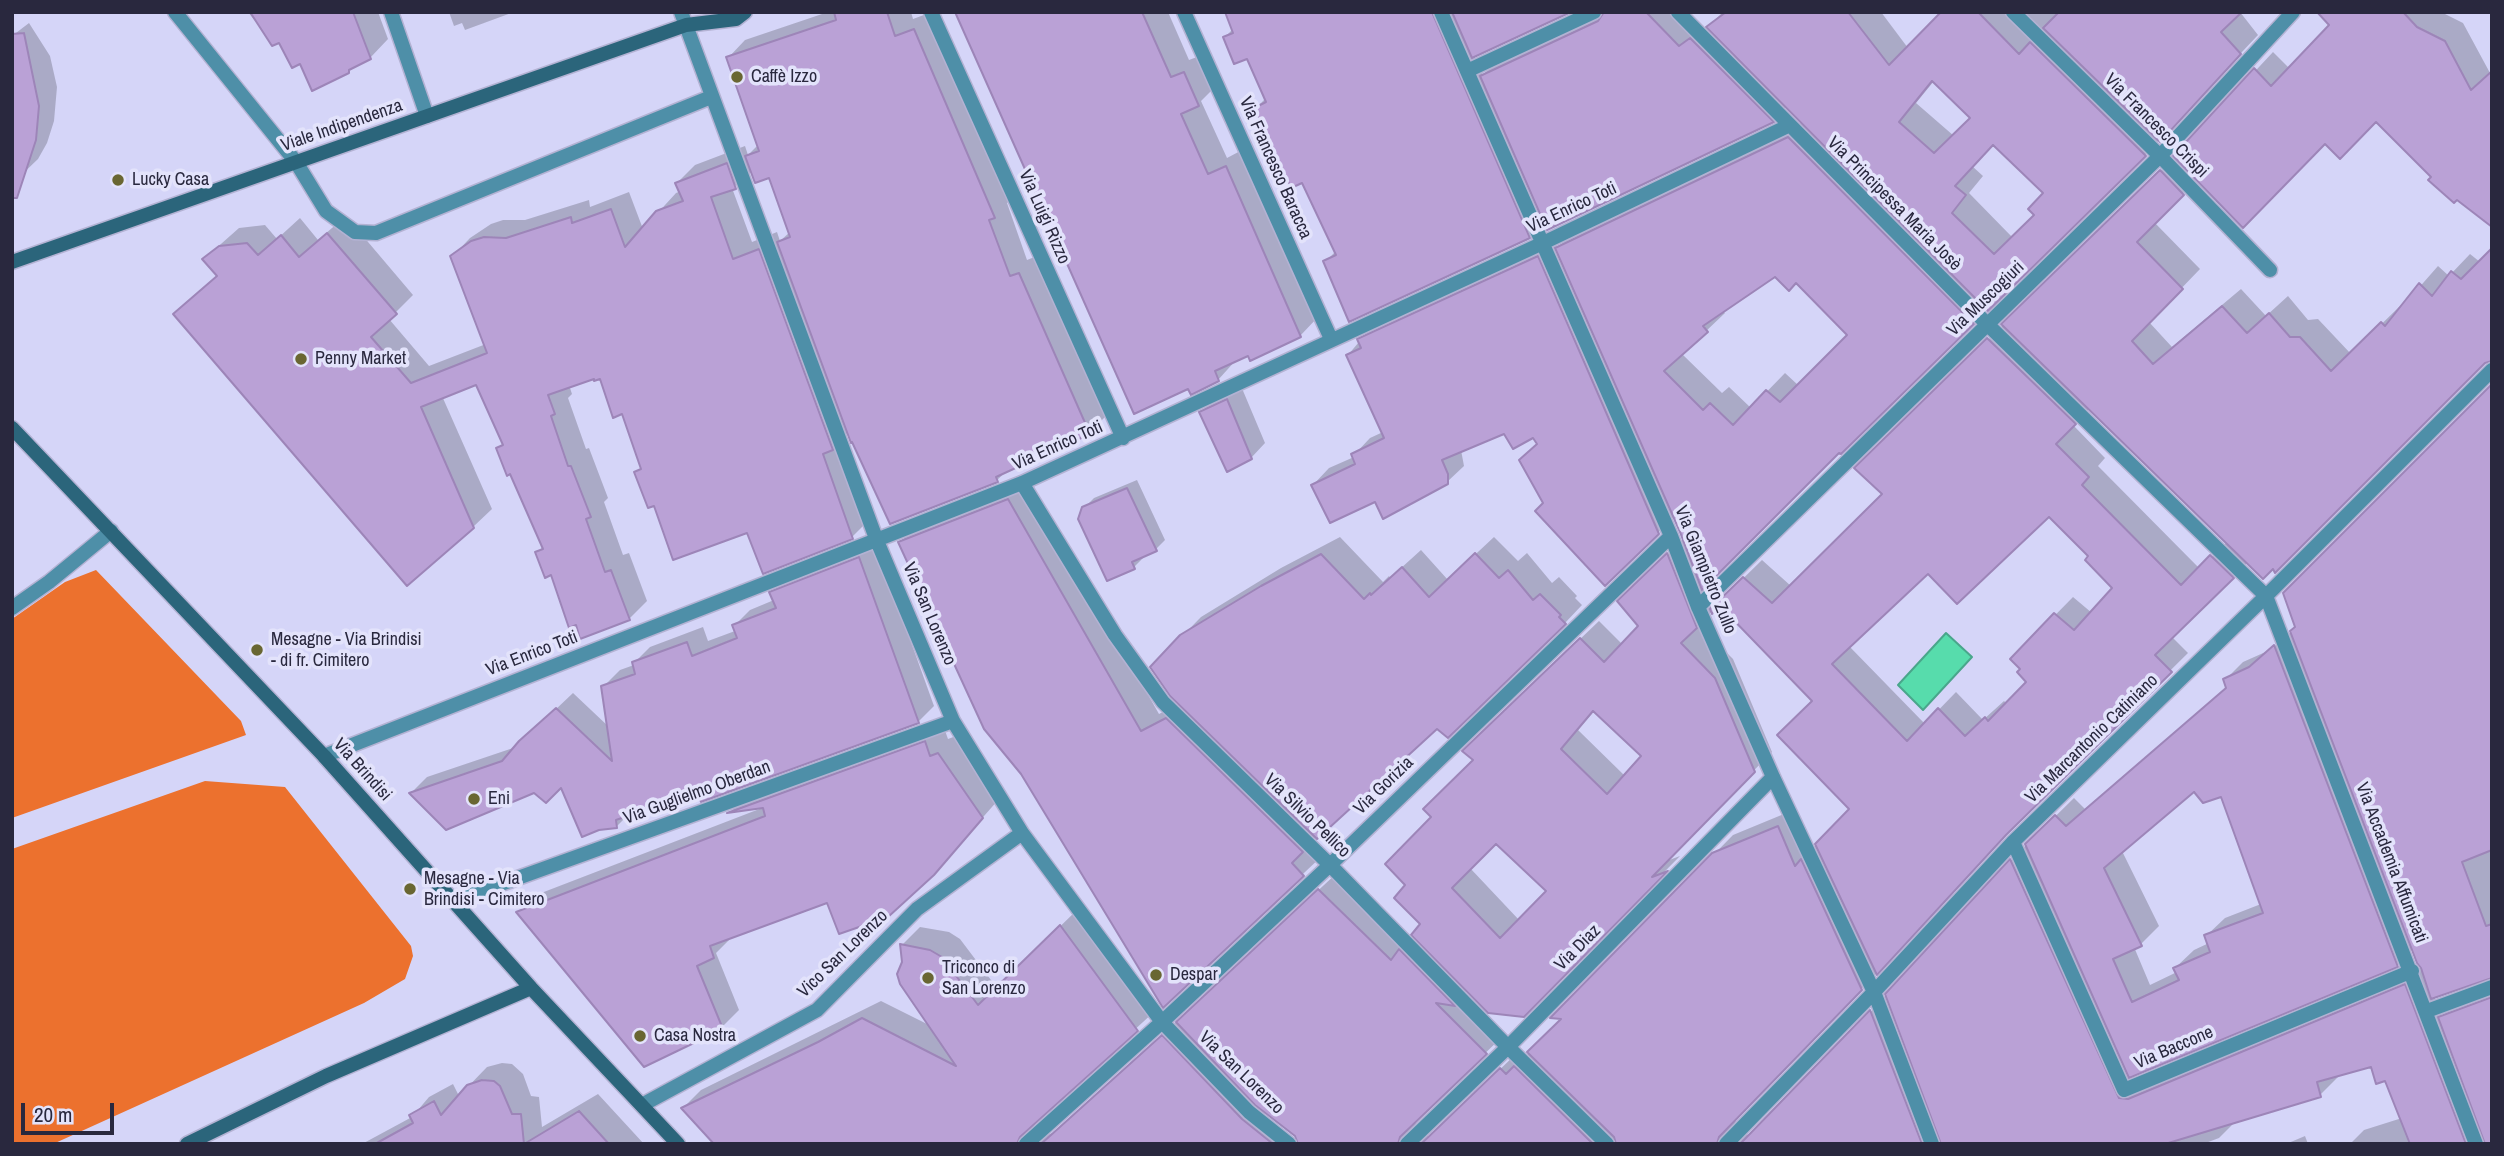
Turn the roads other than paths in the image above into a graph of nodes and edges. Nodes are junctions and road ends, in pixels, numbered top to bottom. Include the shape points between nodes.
1 (175, 12) edge
2 (391, 12) edge
3 (697, 12) edge
4 (745, 12) edge
5 (931, 12) edge
6 (1184, 12) edge
7 (1441, 12) edge
8 (1594, 12) edge
9 (1678, 12) edge
10 (2013, 12) edge
11 (2293, 12) edge
12 (683, 19) edge
13 (1467, 71) junction
14 (711, 97) junction
15 (427, 116) junction
16 (1788, 126) junction
17 (2160, 156) junction
18 (296, 162) junction
19 (1544, 243) junction
20 (12, 262) edge
21 (2270, 270) dead end
22 (1987, 324) junction
23 (1331, 340) junction
24 (2492, 369) edge
25 (12, 428) edge
26 (1123, 438) junction
27 (1022, 483) junction
28 (111, 531) junction
29 (1671, 536) junction
30 (877, 541) junction
31 (2266, 596) junction
32 (1698, 607) junction
33 (12, 608) edge
34 (953, 721) junction
35 (324, 756) junction
36 (1773, 777) junction
37 (1022, 833) junction
38 (2013, 842) junction
39 (1330, 865) junction
40 (454, 901) junction
41 (2412, 971) junction
42 (2492, 987) edge
43 (531, 988) junction
44 (1874, 992) junction
45 (2427, 1011) junction
46 (1162, 1022) junction
47 (1508, 1047) junction
48 (642, 1105) junction
49 (187, 1144) edge
50 (678, 1144) edge
51 (1026, 1144) edge
52 (1289, 1144) edge
53 (1407, 1144) edge
54 (1607, 1144) edge
55 (1726, 1144) edge
56 (1932, 1144) edge
57 (2476, 1144) edge

1 - 18 street
2 - 15 street
3 - 12 main road
4 - 12 main road, Viale Indipendenza via 736,19
5 - 26 street, Via Luigi Rizzo
6 - 23 street, Via Francesco Baracca
7 - 13 street, Via Giampietro Zullo
8 - 13 street
9 - 16 street, Via Principessa Maria Josè
10 - 17 street, Via Francesco Crispi
11 - 17 street, Via Muscogiuri
12 - 14 street, Via San Lorenzo
12 - 15 main road, Viale Indipendenza
13 - 19 street, Via Giampietro Zullo
14 - 18 street via 376,233 355,232 326,211
14 - 30 street, Via San Lorenzo
15 - 18 main road, Viale Indipendenza
16 - 19 street, Via Enrico Toti
16 - 22 street, Via Principessa Maria Josè
17 - 21 street, Via Francesco Crispi
17 - 22 street, Via Muscogiuri
18 - 20 main road, Viale Indipendenza
19 - 23 street, Via Enrico Toti
19 - 29 street, Via Giampietro Zullo
22 - 31 street, Via Principessa Maria Josè
22 - 32 street, Via Muscogiuri
23 - 26 street, Via Enrico Toti
24 - 31 street, Via Marcantonio Catiniano
25 - 28 main road, Via Brindisi
26 - 27 street, Via Enrico Toti
27 - 30 street, Via Enrico Toti
27 - 39 street, Via Silvio Pellico via 1115,635 1163,702
28 - 33 street
28 - 35 main road, Via Brindisi
29 - 32 street, Via Giampietro Zullo
29 - 39 street, Via Gorizia
30 - 34 street, Via San Lorenzo
30 - 35 street, Via Enrico Toti
31 - 38 street, Via Marcantonio Catiniano
31 - 41 street, Via Accademia Affumicati
32 - 36 street, Via Giampietro Zullo
34 - 37 street, Via San Lorenzo
34 - 40 street, Via Guglielmo Oberdan
35 - 40 main road, Via Brindisi
36 - 44 street, Via Giampietro Zullo
36 - 47 street, Via Diaz
37 - 46 street, Via San Lorenzo
37 - 48 street, Vico San Lorenzo via 917,909 817,1010
38 - 41 street, Via Baccone via 2124,1090
38 - 44 street, Via Marcantonio Catiniano
39 - 46 street, Via Gorizia
39 - 47 street, Via Silvio Pellico
40 - 43 main road, Via Brindisi
41 - 45 street, Via Accademia Affumicati
42 - 45 street
43 - 48 main road, Via Brindisi
43 - 49 main road via 326,1076
44 - 55 street, Via Marcantonio Catiniano
44 - 56 street, Via Giampietro Zullo
45 - 57 street, Via Accademia Affumicati
46 - 51 street, Via Gorizia
46 - 52 street, Via San Lorenzo via 1250,1112
47 - 53 street, Via Diaz
47 - 54 street, Via Silvio Pellico
48 - 50 main road, Via Brindisi

